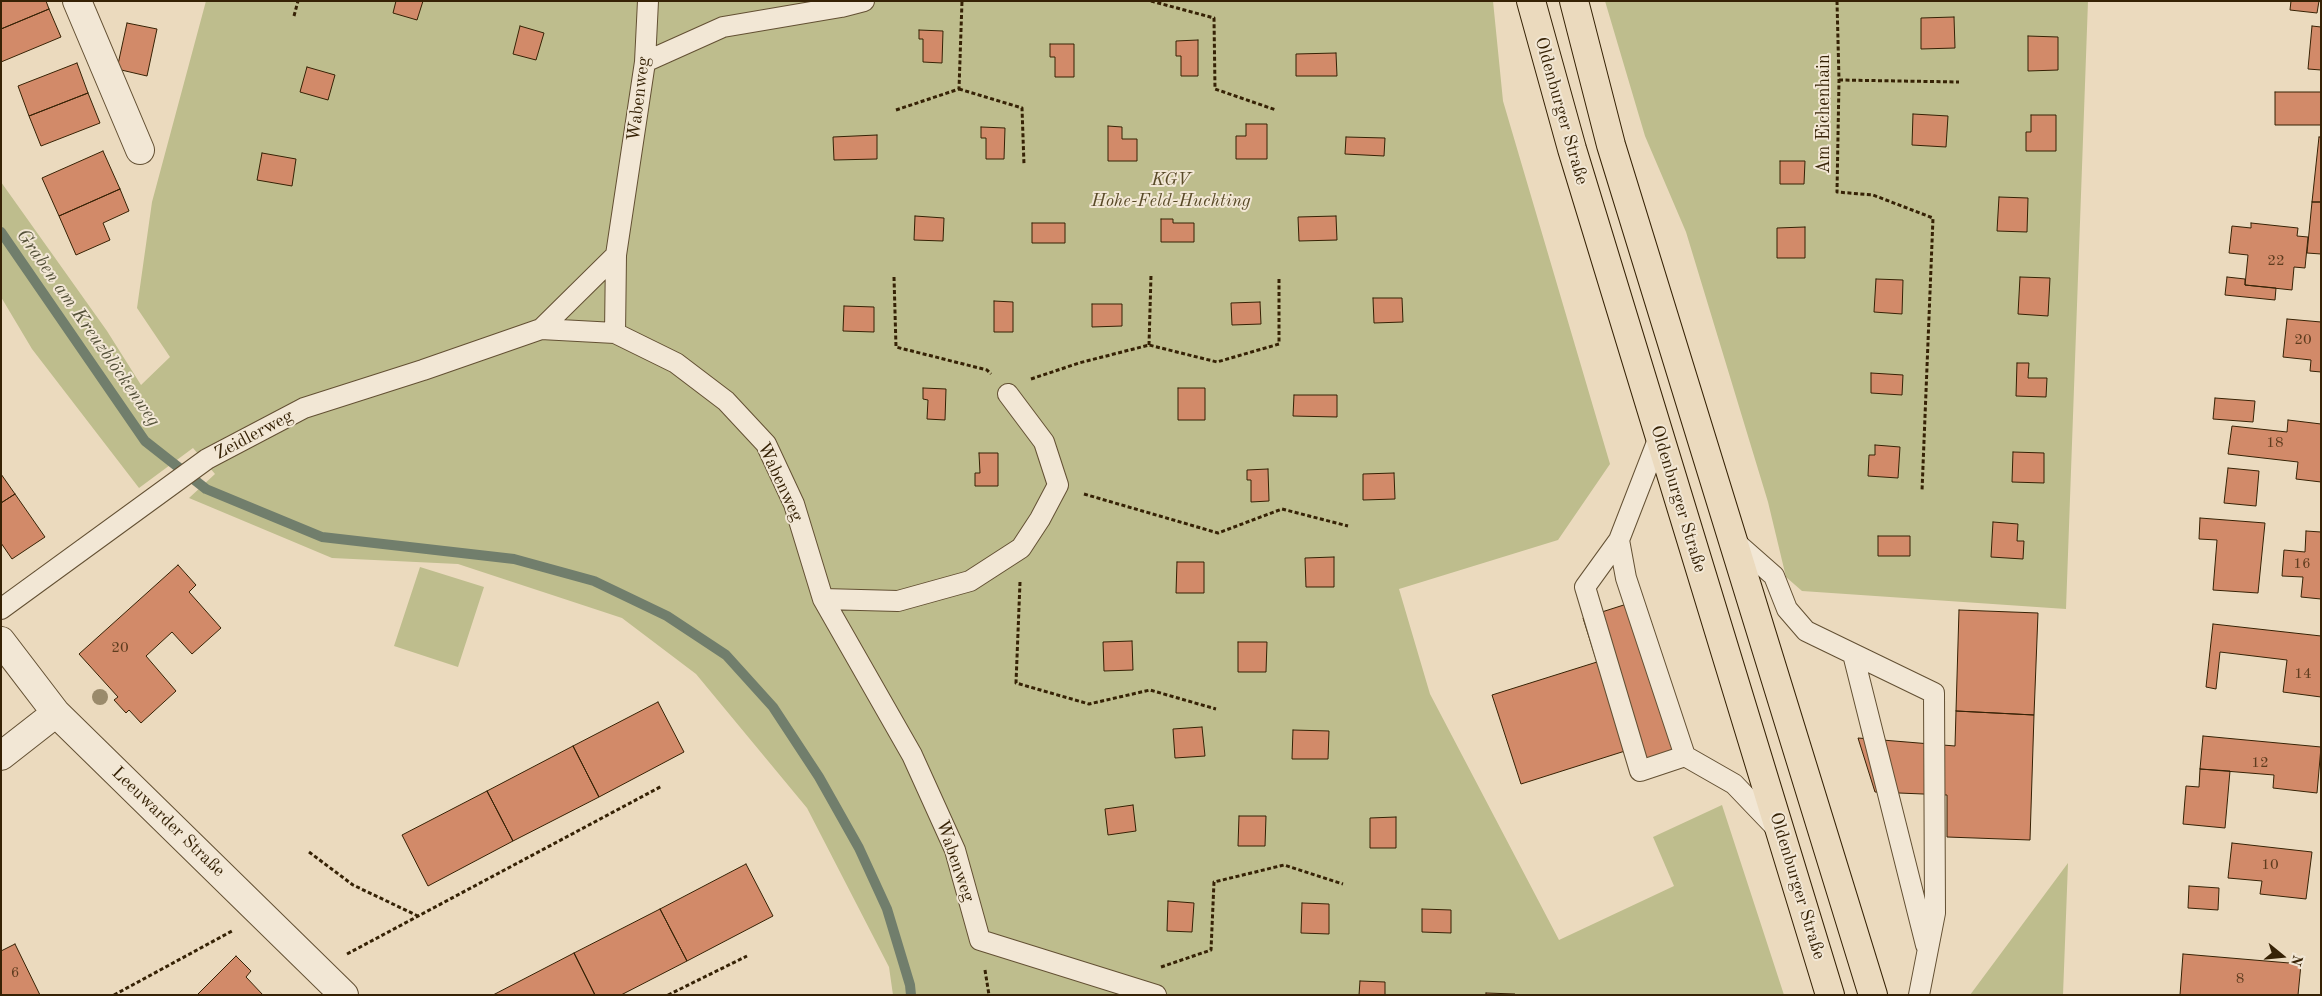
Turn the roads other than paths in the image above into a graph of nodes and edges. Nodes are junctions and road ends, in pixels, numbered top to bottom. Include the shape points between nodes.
1 (77, 1) edge
2 (648, 1) edge
3 (864, 1) edge
4 (1531, 1) edge
5 (1574, 1) edge
6 (645, 62) junction
7 (140, 150) dead end
8 (616, 255) junction
9 (542, 329) junction
10 (615, 333) junction
11 (1008, 394) road end
12 (1659, 437) junction
13 (1732, 538) junction
14 (1619, 540) junction
15 (823, 599) junction
16 (1, 609) edge
17 (1, 641) edge
18 (1853, 654) junction
19 (56, 713) junction
20 (1, 756) edge
21 (1685, 756) junction
22 (1781, 833) junction
23 (1927, 952) junction
24 (1155, 994) edge
25 (344, 995) edge
26 (1830, 995) edge
27 (1873, 995) edge
28 (1919, 995) edge

1 - 7 street
2 - 6 lane, Wabenweg
3 - 6 lane via 723,27
4 - 12 highway, Oldenburger Straße
5 - 13 highway via 1611,145
6 - 8 lane, Wabenweg
8 - 9 lane, Zeidlerweg
8 - 10 lane, Wabenweg
9 - 10 lane, Zeidlerweg
9 - 16 lane, Zeidlerweg via 304,408 207,459
10 - 15 lane, Wabenweg via 676,363 726,401 766,444 794,504
11 - 15 lane via 1044,442 1058,486 1021,548 970,581 898,601
12 - 14 lane
12 - 22 highway, Oldenburger Straße
13 - 18 lane via 1774,576 1787,609 1806,631
13 - 27 highway
14 - 21 lane via 1626,578
14 - 21 lane via 1585,587 1640,771
15 - 24 lane, Wabenweg via 912,755 955,850 980,940
17 - 19 street, Leeuwarder Straße
18 - 23 lane
18 - 23 lane via 1934,693 1935,913
19 - 20 street
19 - 25 street, Leeuwarder Straße
21 - 22 lane via 1734,784
22 - 26 highway, Oldenburger Straße
23 - 28 lane

